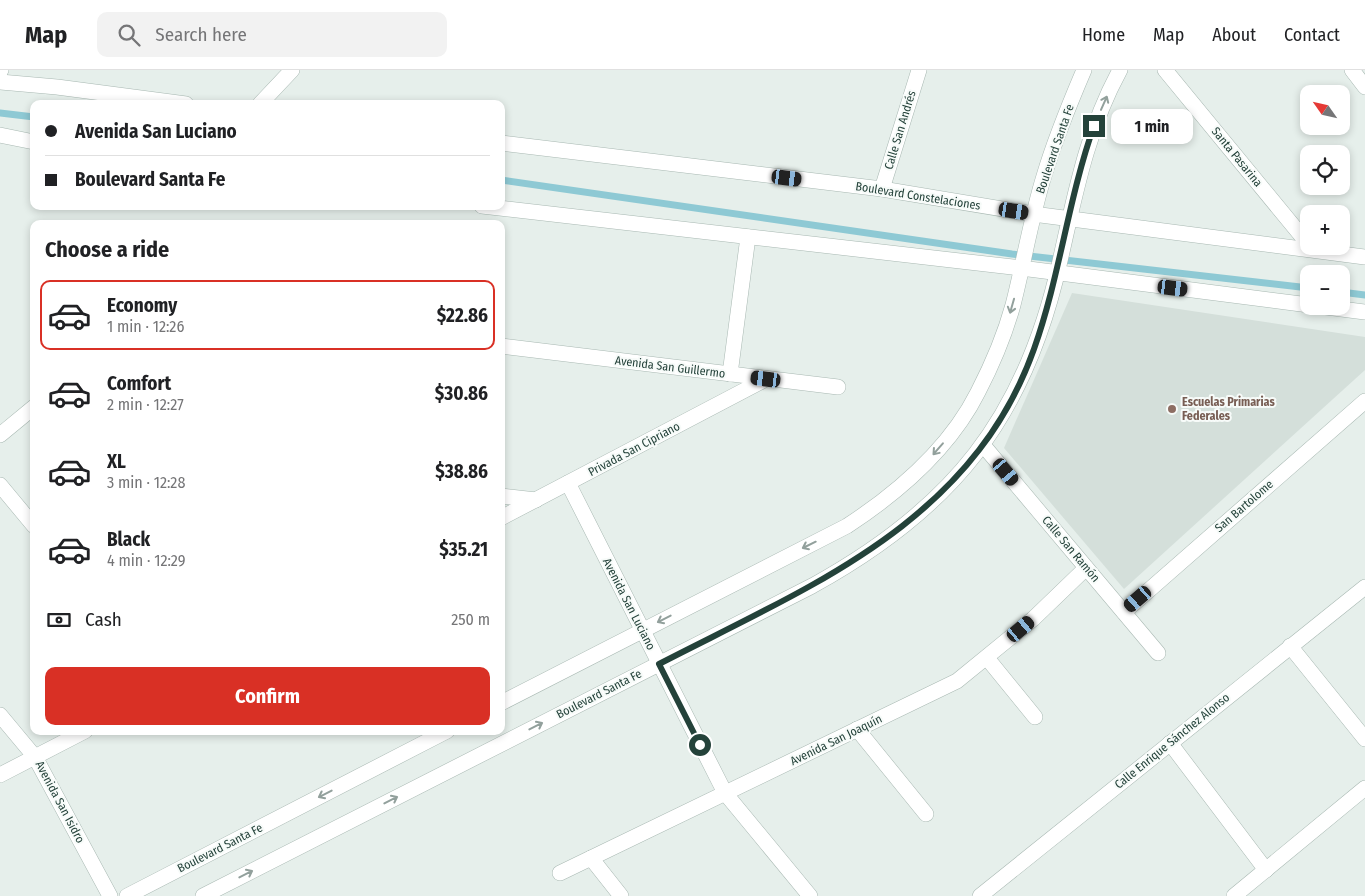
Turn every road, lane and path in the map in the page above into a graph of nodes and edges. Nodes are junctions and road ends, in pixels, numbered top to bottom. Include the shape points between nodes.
1 (292, 70) edge
2 (919, 70) edge
3 (1084, 70) edge
4 (1120, 70) edge
5 (1165, 70) edge
6 (1352, 70) edge
7 (0, 82) edge
8 (1365, 87) edge
9 (156, 100) edge
10 (264, 100) edge
11 (0, 135) edge
12 (30, 141) edge
13 (505, 143) edge
14 (882, 189) junction
15 (505, 209) edge
16 (1034, 214) junction
17 (1067, 226) junction
18 (1300, 235) edge
19 (748, 237) junction
20 (1300, 246) edge
21 (1350, 254) edge
22 (1365, 257) edge
23 (1023, 263) junction
24 (1058, 267) junction
25 (1300, 304) edge
26 (1350, 310) edge
27 (1365, 312) edge
28 (505, 346) edge
29 (730, 374) junction
30 (766, 379) junction
31 (838, 388) dead end
32 (1365, 401) edge
33 (30, 410) edge
34 (0, 435) edge
35 (983, 444) junction
36 (568, 483) junction
37 (0, 485) edge
38 (505, 496) edge
39 (536, 500) junction
40 (505, 516) edge
41 (30, 521) edge
42 (1086, 568) junction
43 (1365, 587) edge
44 (1124, 612) junction
45 (642, 631) junction
46 (1290, 646) junction
47 (1158, 653) dead end
48 (987, 658) junction
49 (659, 664) junction
50 (505, 701) edge
51 (0, 714) edge
52 (1035, 717) dead end
53 (857, 730) junction
54 (77, 735) edge
55 (439, 735) edge
56 (1365, 739) edge
57 (1170, 743) junction
58 (36, 757) junction
59 (0, 775) edge
60 (1365, 788) edge
61 (726, 793) junction
62 (926, 814) dead end
63 (591, 858) junction
64 (1266, 870) junction
65 (560, 873) dead end
66 (110, 896) edge
67 (126, 896) edge
68 (203, 896) edge
69 (621, 896) edge
70 (810, 896) edge
71 (980, 896) edge
72 (1234, 896) edge

1 - 10 street
2 - 14 street, Calle San Andrés
3 - 16 street, Boulevard Santa Fe via 1061,125
17 -> 4 street, Boulevard Santa Fe via 1090,138
5 - 18 street, Santa Pasarina
6 - 8 street
7 - 9 street
11 - 12 street
13 - 14 street, Boulevard Constelaciones
14 - 16 street, Boulevard Constelaciones
15 - 19 street
16 - 17 street, Boulevard Constelaciones
16 - 23 street, Boulevard Santa Fe
17 - 20 street, Boulevard Constelaciones
17 - 24 street, Boulevard Santa Fe
19 - 23 street
19 - 29 street
21 - 22 street, Boulevard Constelaciones
23 - 24 street
23 -> 45 street, Boulevard Santa Fe via 1003,337 978,394 947,439 912,476 848,526
24 - 25 street
24 - 35 street, Boulevard Santa Fe via 1033,352 1006,411
26 - 27 street
28 - 29 street, Avenida San Guillermo
29 - 30 street, Avenida San Guillermo
30 - 31 street, Avenida San Guillermo
30 - 36 street, Privada San Cipriano
32 - 44 street, San Bartolome
33 - 34 street
35 - 42 street, Calle San Ramón
35 - 49 street, Boulevard Santa Fe via 933,503 841,570
36 - 39 street, Privada San Cipriano
36 - 45 street, Avenida San Luciano
37 - 41 street
38 - 39 street
39 - 40 street, Privada San Cipriano
42 - 44 street, Calle San Ramón
42 - 48 street, Avenida San Joaquín
43 - 46 street, Calle Enrique Sánchez Alonso
44 - 47 street, Calle San Ramón
45 - 49 street, Avenida San Luciano
45 - 50 street, Boulevard Santa Fe
46 - 56 street
46 - 57 street, Calle Enrique Sánchez Alonso
48 - 52 street
48 - 53 street, Avenida San Joaquín via 956,681
49 - 61 street, Avenida San Luciano
68 -> 49 street, Boulevard Santa Fe
51 - 58 street, Avenida San Isidro
53 - 61 street, Avenida San Joaquín
53 - 62 street
54 - 58 street
55 -> 67 street, Boulevard Santa Fe
57 - 64 street
57 - 71 street, Calle Enrique Sánchez Alonso
58 - 59 street
58 - 66 street, Avenida San Isidro
60 - 64 street
61 - 63 street, Avenida San Joaquín
61 - 70 street, Avenida San Luciano
63 - 65 street, Avenida San Joaquín
63 - 69 street
64 - 72 street

